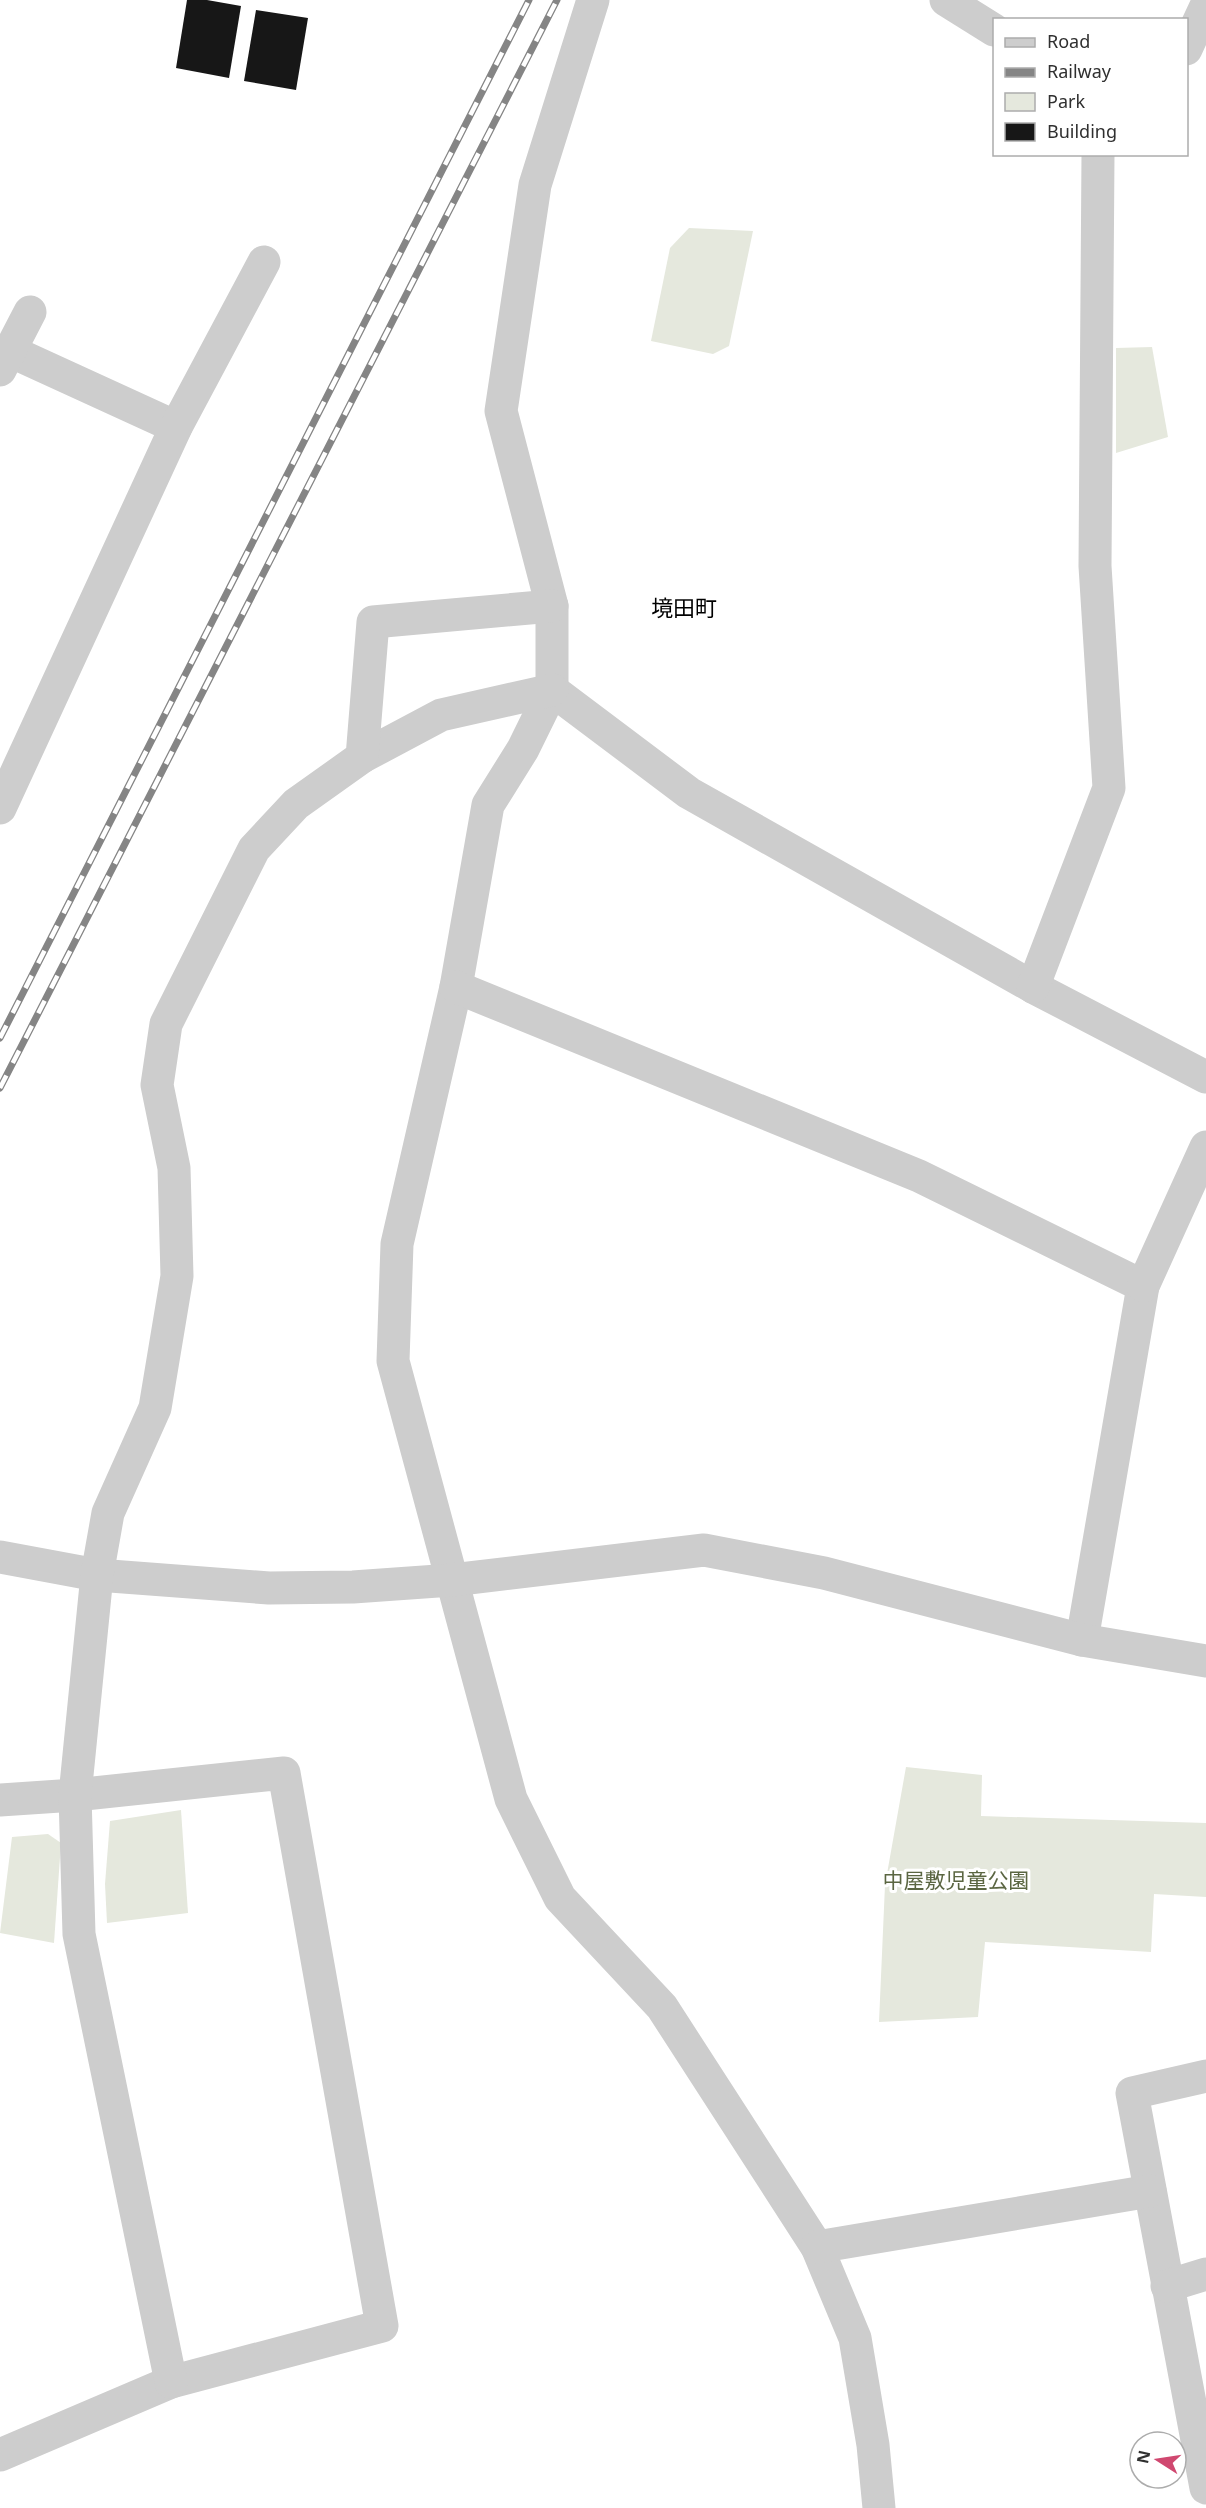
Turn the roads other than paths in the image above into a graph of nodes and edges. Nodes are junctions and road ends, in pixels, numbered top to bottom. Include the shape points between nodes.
1 (593, 0) edge
2 (946, 0) edge
3 (1206, 6) edge
4 (993, 29) edge
5 (1188, 46) edge
6 (1188, 52) edge
7 (1206, 65) edge
8 (1098, 156) edge
9 (264, 262) dead end
10 (30, 312) dead end
11 (5, 361) edge
12 (176, 427) junction
13 (552, 606) junction
14 (552, 690) junction
15 (362, 757) junction
16 (0, 808) edge
17 (456, 987) junction
18 (1033, 987) junction
19 (1206, 1077) edge
20 (1206, 1146) edge
21 (1143, 1286) junction
22 (0, 1557) edge
23 (97, 1575) junction
24 (452, 1580) junction
25 (1082, 1640) junction
26 (1206, 1661) edge
27 (75, 1795) junction
28 (0, 1800) edge
29 (1206, 2076) edge
30 (1150, 2191) junction
31 (817, 2247) junction
32 (1206, 2274) edge
33 (1167, 2286) junction
34 (171, 2382) junction
35 (0, 2455) edge
36 (1206, 2488) edge
37 (879, 2508) edge

1 - 13 street via 535,184 501,411
2 - 4 street
3 - 5 street
6 - 7 street
8 - 18 street via 1095,566 1109,788
9 - 12 street
10 - 11 street
11 - 12 street
12 - 16 street
13 - 14 street
13 - 15 street via 373,622
14 - 15 street via 441,715
14 - 17 street via 523,749 488,805
14 - 18 street via 689,794
15 - 23 street via 296,804 254,849 166,1024 156,1085 174,1168 177,1276 155,1408 108,1513
17 - 21 street via 919,1176
17 - 24 street via 397,1244 393,1338 393,1361
18 - 19 street
20 - 21 street
21 - 25 street
22 - 23 street
23 - 24 street via 269,1588
23 - 27 street
24 - 25 street via 704,1550 824,1573
24 - 31 street via 511,1799 560,1898 662,2007
25 - 26 street
27 - 28 street
27 - 34 street via 79,1935
27 - 34 street via 284,1773 382,2326
29 - 30 street via 1132,2093
30 - 31 street
30 - 33 street
31 - 37 street via 855,2337
32 - 33 street
33 - 36 street
34 - 35 street

